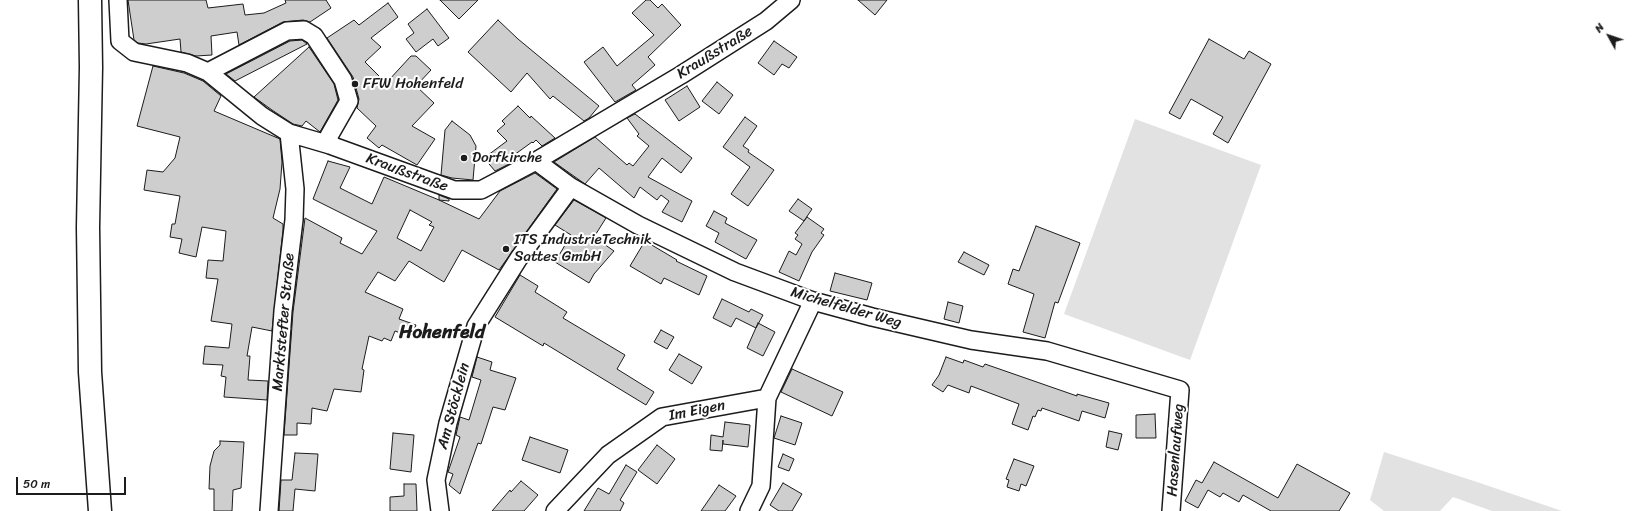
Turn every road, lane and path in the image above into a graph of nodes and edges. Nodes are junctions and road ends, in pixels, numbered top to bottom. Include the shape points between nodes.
1 (90, 0) edge
2 (118, 0) edge
3 (791, 0) edge
4 (208, 72) junction
5 (290, 133) junction
6 (330, 145) junction
7 (536, 161) junction
8 (571, 187) junction
9 (813, 301) junction
10 (1180, 390) joint
11 (767, 398) junction
12 (100, 511) edge
13 (269, 511) edge
14 (440, 511) edge
15 (555, 511) edge
16 (749, 511) edge
17 (1171, 511) edge

1 - 12 main road via 90,372
2 - 4 street, Kraußstraße via 120,42 134,52 187,64
3 - 7 street, Kraußstraße via 766,21 681,75
4 - 5 street, Kraußstraße via 262,116
4 - 6 street via 287,31 304,30 314,36 343,80 349,101 329,136
5 - 6 street, Kraußstraße
5 - 13 street, Marktstefter Straße via 295,189 294,220 283,311
6 - 7 street, Kraußstraße via 454,190 481,190
7 - 8 street, Michelfelder Weg
8 - 9 street, Michelfelder Weg via 638,225 735,272
8 - 14 street, Am Stöcklein via 520,258 476,326 448,423 436,480
9 - 10 street, Michelfelder Weg via 872,318 971,340 1047,351
9 - 11 street
10 - 17 street, Hasenlaufweg
11 - 15 street, Im Eigen via 662,417 608,455
11 - 16 street via 761,486

